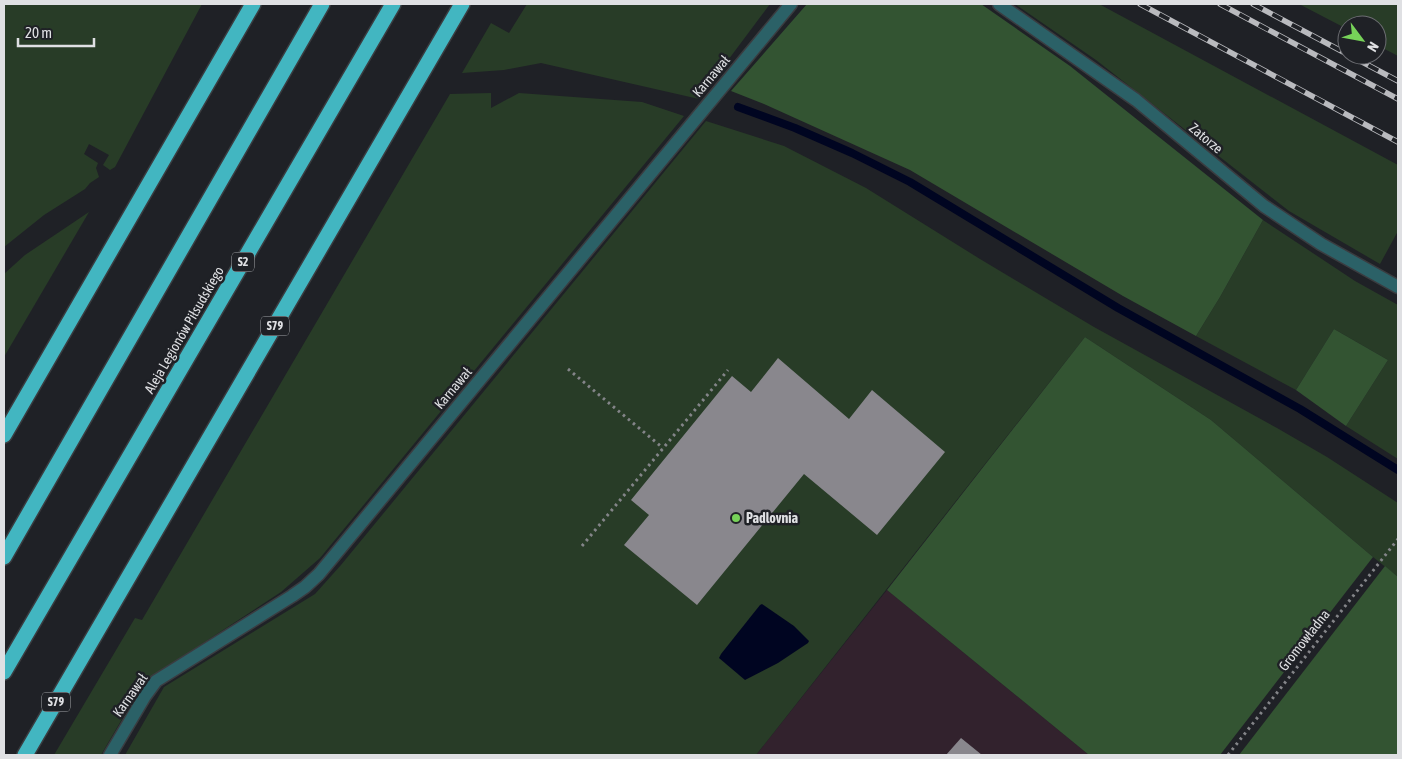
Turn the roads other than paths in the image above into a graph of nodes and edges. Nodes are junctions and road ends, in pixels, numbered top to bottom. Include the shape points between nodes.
1 (246, 4) edge
2 (253, 4) edge
3 (322, 4) edge
4 (393, 4) edge
5 (462, 4) edge
6 (791, 4) edge
7 (999, 4) edge
8 (218, 64) junction
9 (1398, 287) edge
10 (4, 435) edge
11 (4, 557) edge
12 (4, 672) edge
13 (25, 755) edge
14 (110, 755) edge

1 - 8 highway
2 - 8 highway
3 - 11 highway
4 - 12 highway, Aleja Legionów Piłsudskiego / S2
5 - 13 highway, S79
6 - 14 street, Karnawał via 319,574 292,596 156,681
7 - 9 street, Zatorze via 1136,100 1264,206 1321,244
8 - 10 highway

